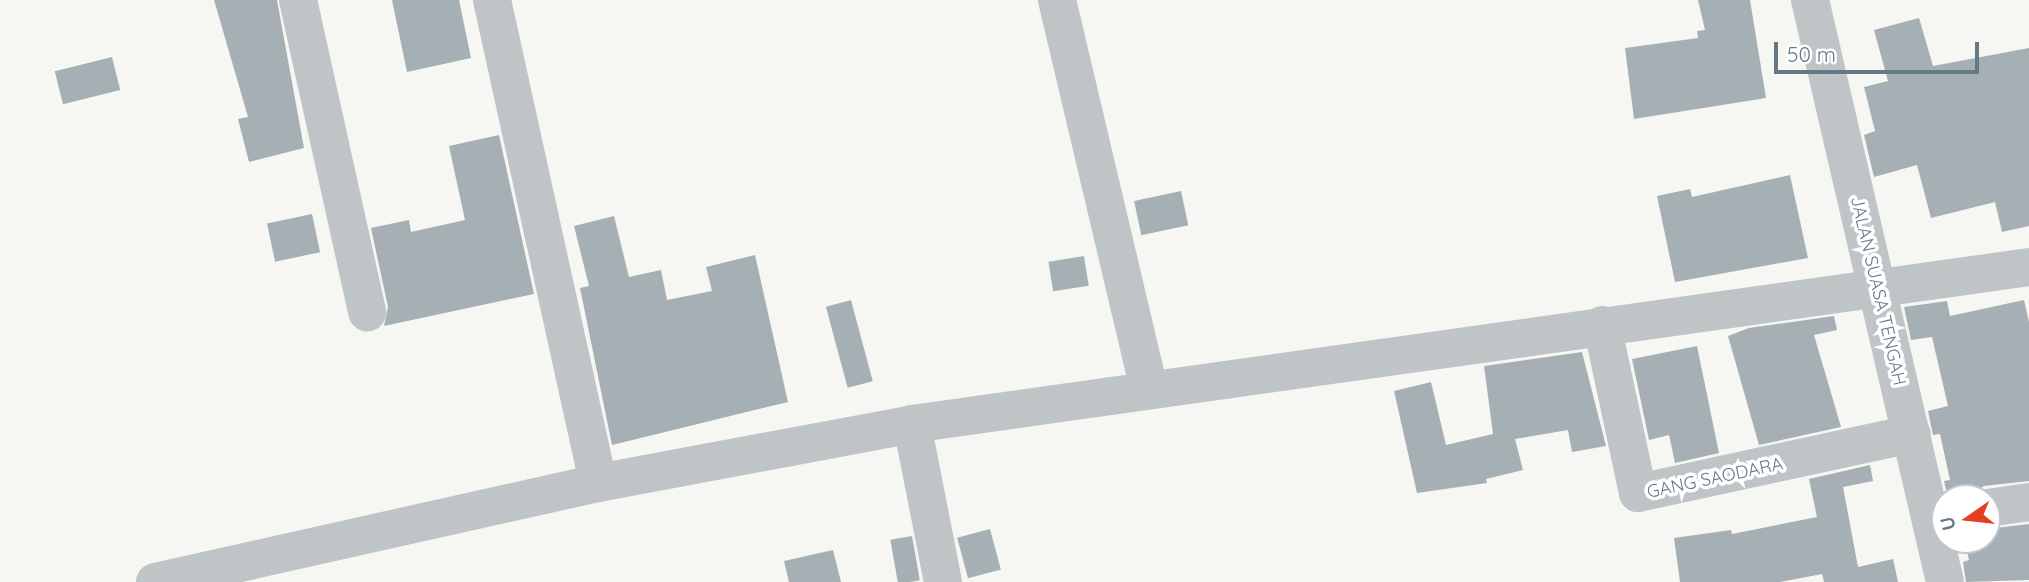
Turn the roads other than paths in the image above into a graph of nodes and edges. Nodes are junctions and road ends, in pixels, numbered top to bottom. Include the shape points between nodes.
1 (298, 0) edge
2 (492, 0) edge
3 (1057, 0) edge
4 (1810, 0) edge
5 (2029, 267) edge
6 (1879, 290) junction
7 (367, 313) dead end
8 (1604, 337) junction
9 (1149, 389) junction
10 (912, 425) junction
11 (1912, 434) junction
12 (598, 483) junction
13 (1931, 492) edge
14 (2029, 502) edge
15 (2001, 506) edge
16 (1942, 554) edge
17 (155, 582) edge
18 (943, 582) edge
19 (1945, 582) edge

1 - 7 street
2 - 12 street
3 - 9 street
4 - 6 street, JALAN SUASA TENGAH
5 - 6 street
6 - 8 street
6 - 11 street, JALAN SUASA TENGAH
8 - 9 street
8 - 11 street, GANG SAODARA via 1635,488 1644,496
9 - 10 street
10 - 12 street
10 - 18 street
11 - 13 street, JALAN SUASA TENGAH
12 - 17 street
14 - 15 street
16 - 19 street, JALAN SUASA TENGAH

